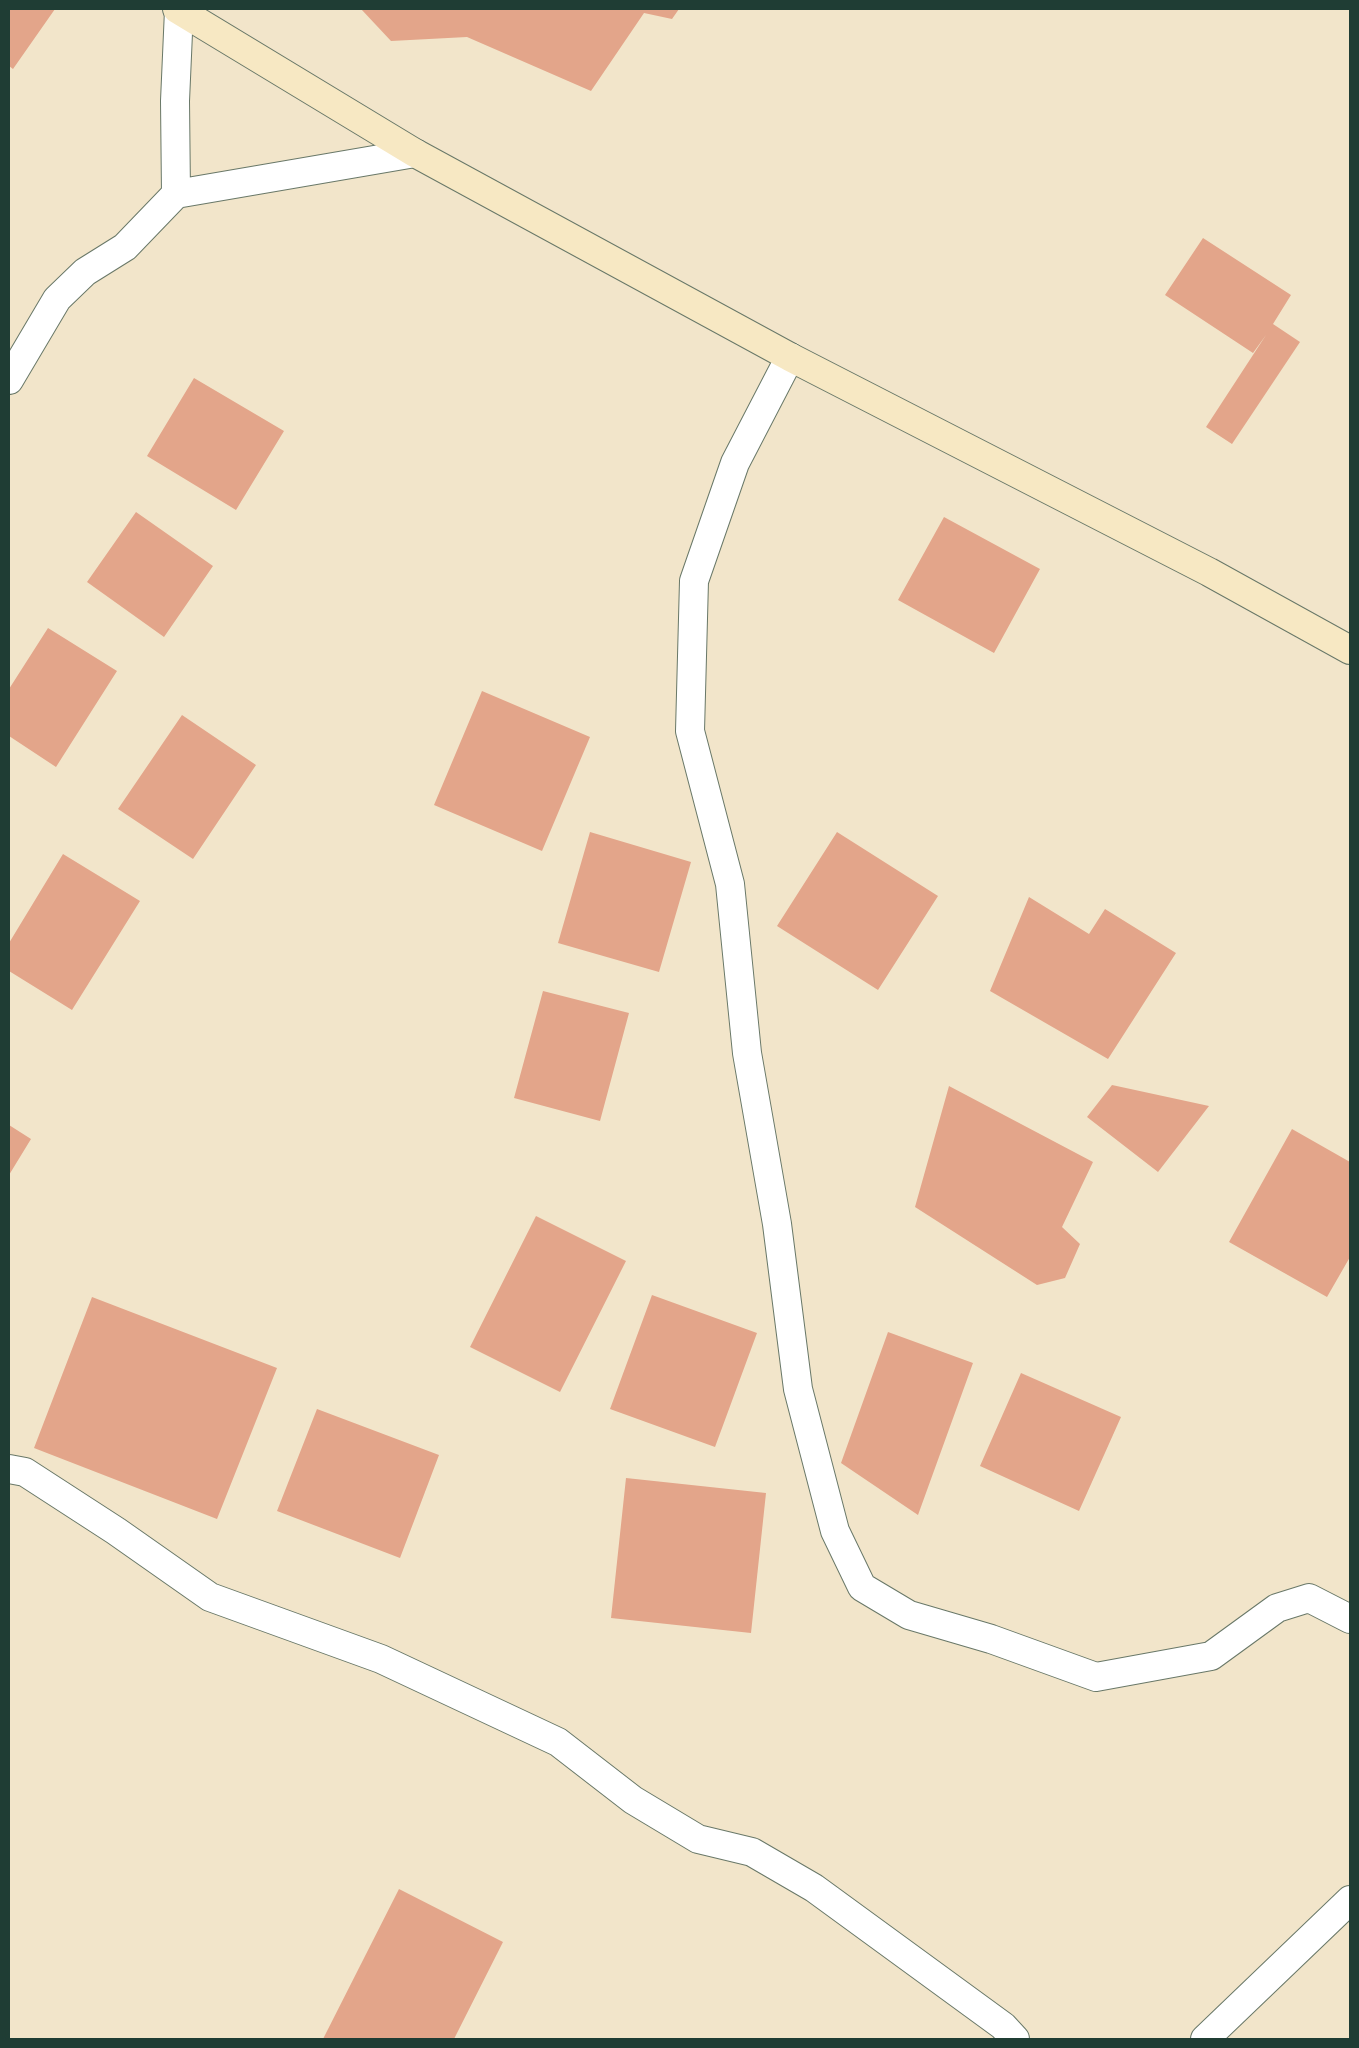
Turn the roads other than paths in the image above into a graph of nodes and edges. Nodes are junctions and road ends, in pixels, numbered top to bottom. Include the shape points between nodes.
1 (178, 9) edge
2 (415, 153) junction
3 (176, 194) junction
4 (790, 357) junction
5 (9, 380) edge
6 (1350, 650) edge
7 (9, 1469) edge
8 (1350, 1619) edge
9 (1350, 1900) edge
10 (1015, 2039) edge
11 (1204, 2039) edge

1 - 2 street
1 - 3 street
2 - 3 street
2 - 4 street
3 - 5 street via 125,247 85,272 57,299
4 - 6 street via 1209,572
4 - 8 street via 735,463 694,581 690,731 730,884 747,1053 776,1224 798,1389 835,1531 862,1587 908,1615 991,1639 1096,1678 1211,1656 1277,1608 1309,1598
7 - 10 street via 25,1472 210,1597 381,1659 558,1742 633,1800 698,1839 752,1852 814,1888 1003,2026
9 - 11 street

